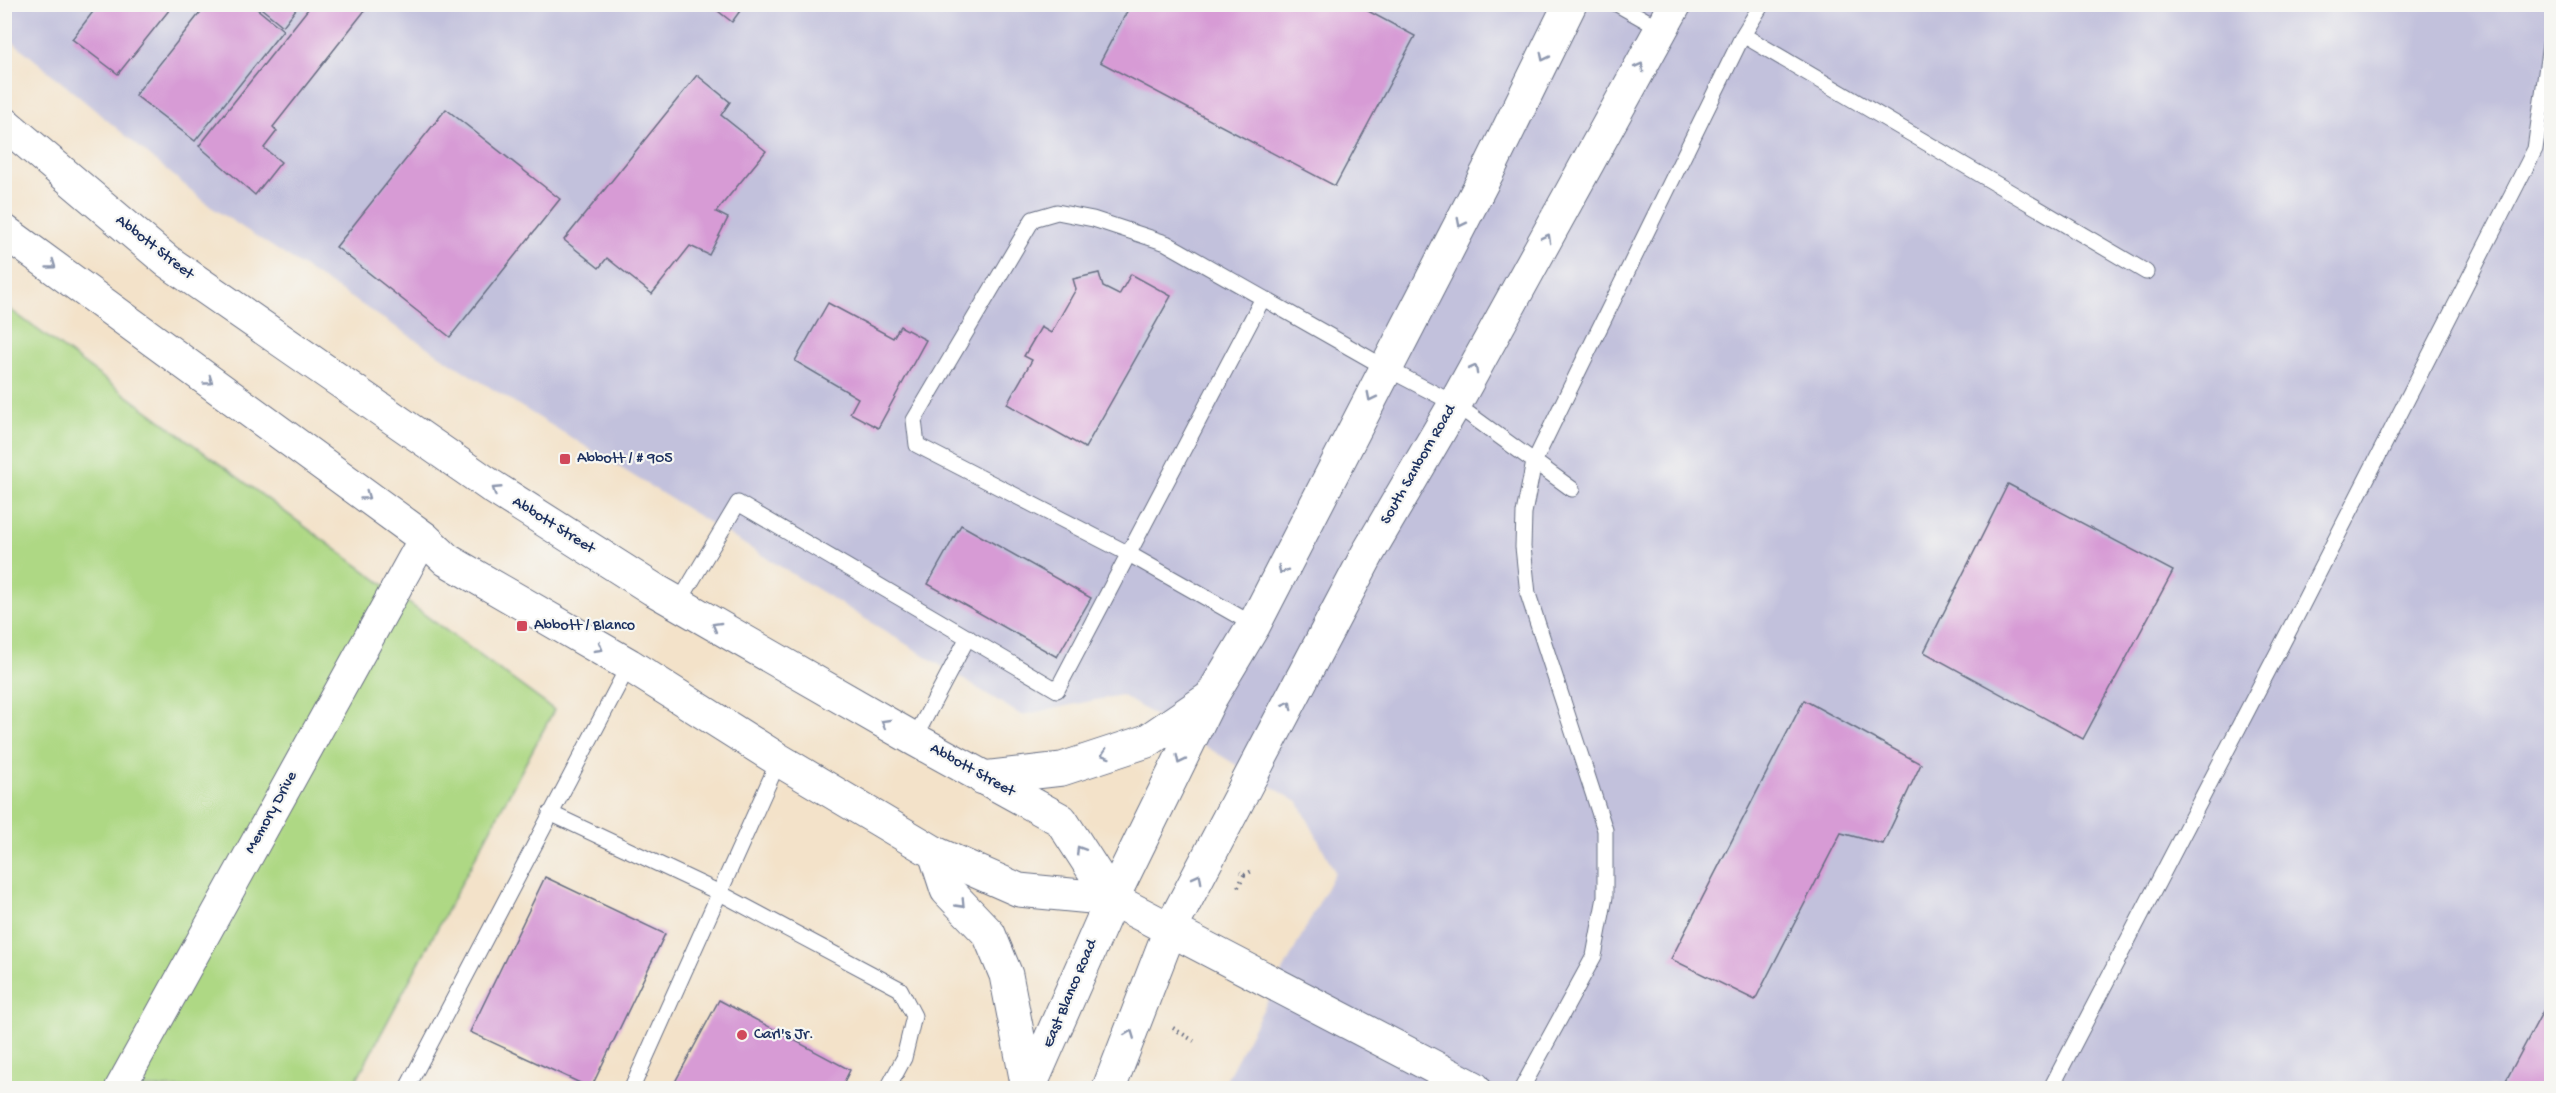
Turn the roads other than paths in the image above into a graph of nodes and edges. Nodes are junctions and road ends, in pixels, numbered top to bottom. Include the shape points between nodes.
1 (1570, 4) edge
2 (1617, 4) edge
3 (1762, 4) edge
4 (1668, 16) edge
5 (2552, 31) edge
6 (1743, 35) junction
7 (4, 123) edge
8 (4, 231) edge
9 (2146, 272) dead end
10 (1263, 298) junction
11 (1386, 368) junction
12 (1455, 404) junction
13 (1534, 462) junction
14 (1572, 489) dead end
15 (424, 538) junction
16 (1129, 554) junction
17 (678, 604) junction
18 (1254, 625) junction
19 (968, 637) junction
20 (629, 665) junction
21 (1211, 696) junction
22 (914, 739) junction
23 (779, 760) junction
24 (983, 778) junction
25 (550, 813) junction
26 (935, 853) junction
27 (720, 893) junction
28 (1112, 899) junction
29 (1170, 930) junction
30 (120, 1089) edge
31 (407, 1089) edge
32 (632, 1089) edge
33 (888, 1089) edge
34 (1028, 1089) edge
35 (1109, 1089) edge
36 (1474, 1089) edge
37 (1522, 1089) edge
38 (2051, 1089) edge

1 -> 11 main road
2 - 4 lane
3 - 6 lane
12 -> 4 main road, South Sanborn Road
5 - 38 lane via 2535,149
6 - 9 lane
6 - 13 lane
17 -> 7 main road, Abbott Street via 491,486 167,261
8 -> 15 main road, Abbott Street
10 - 11 lane
10 - 16 lane
10 - 16 lane via 1166,243 1093,219 1057,212 1032,219 914,420 917,445
11 - 12 lane
11 -> 18 main road
12 - 13 lane
29 -> 12 main road, South Sanborn Road via 1368,553
13 - 14 lane
13 - 37 lane via 1523,535 1528,594 1605,830 1605,897 1593,956
15 -> 20 main road, Abbott Street via 447,560
15 - 30 street, Memory Drive
16 - 18 lane
16 - 19 lane via 1057,690
17 - 19 lane via 738,503
22 -> 17 main road, Abbott Street
18 - 21 main road
19 - 22 lane
20 - 23 main road, Abbott Street
20 - 25 lane
21 -> 24 main road via 1147,741 1062,769
21 -> 28 main road
22 - 24 main road, Abbott Street
23 - 26 main road, Abbott Street
23 - 27 lane
28 -> 24 main road, Abbott Street via 1061,820
25 - 27 lane
25 - 31 lane
26 - 28 main road, Abbott Street via 1019,890
26 -> 34 main road via 947,890 989,934 1006,975
27 - 32 lane
27 - 33 lane via 900,989 914,1016 904,1058
28 - 29 main road, Abbott Street
28 - 34 main road, East Blanco Road
35 -> 29 main road
29 - 36 main road, Abbott Street

